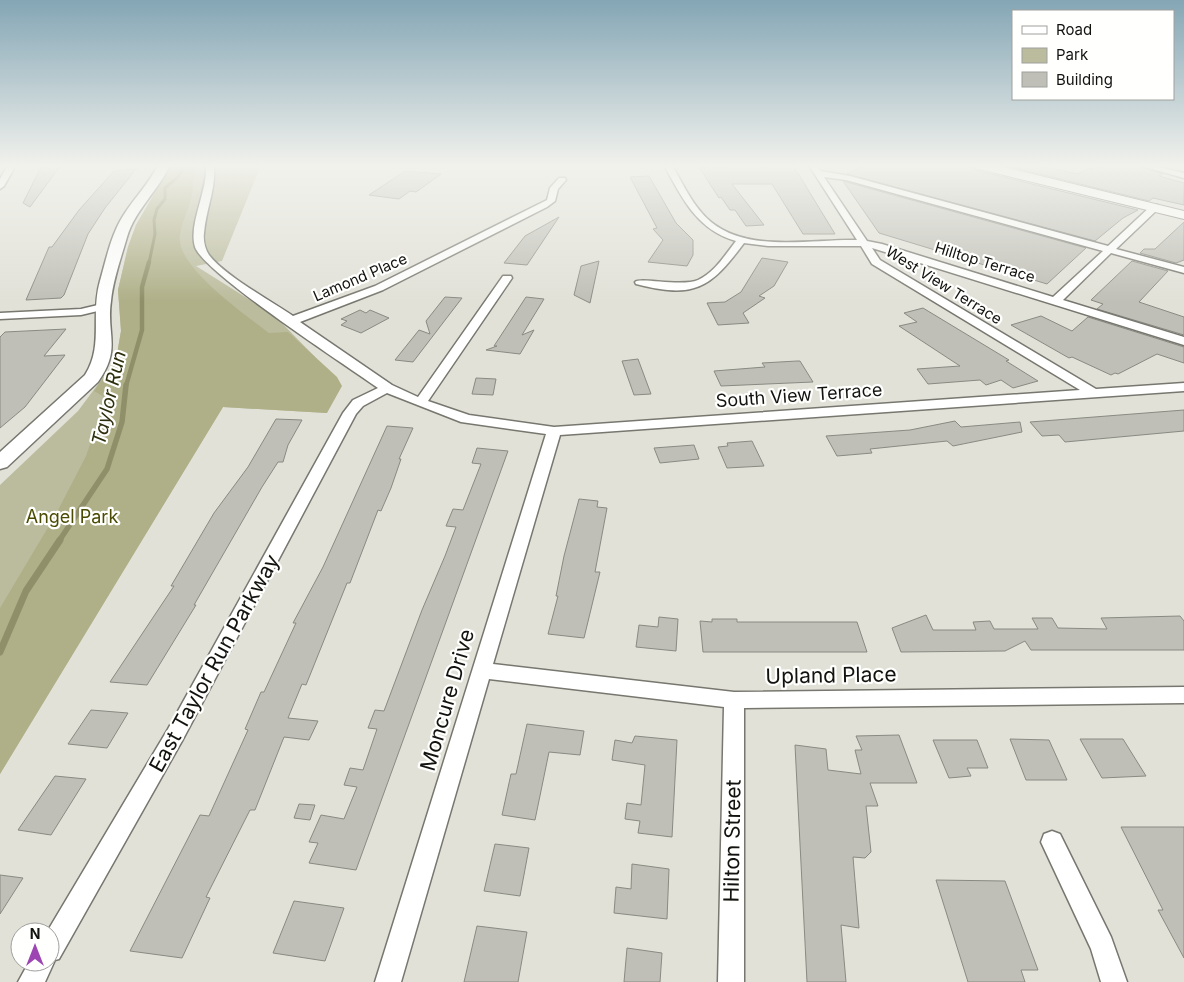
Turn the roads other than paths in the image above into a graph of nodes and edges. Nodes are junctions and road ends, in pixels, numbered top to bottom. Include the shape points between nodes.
1 (135, 211) edge
2 (205, 211) edge
3 (532, 211) edge
4 (698, 211) edge
5 (842, 211) edge
6 (968, 211) edge
7 (1152, 211) edge
8 (1167, 211) edge
9 (1184, 215) edge
10 (742, 239) junction
11 (862, 242) junction
12 (1109, 249) junction
13 (1184, 270) edge
14 (507, 278) dead end
15 (640, 282) dead end
16 (1056, 300) junction
17 (102, 307) junction
18 (0, 316) edge
19 (291, 320) junction
20 (1184, 341) edge
21 (1184, 387) edge
22 (387, 388) junction
23 (1095, 394) junction
24 (420, 403) junction
25 (554, 431) junction
26 (0, 462) edge
27 (481, 670) junction
28 (1184, 694) edge
29 (734, 700) junction
30 (1052, 842) dead end
31 (60, 933) edge
32 (388, 982) edge
33 (731, 982) edge
34 (1114, 982) edge

1 - 17 street via 123,230
2 - 19 street via 199,233 202,251 229,277
3 - 19 street, Lamond Place via 380,288
4 - 10 street, Hilltop Terrace via 715,229
5 - 11 street, West View Terrace
6 - 12 street
7 - 12 street
8 - 9 main road
10 - 11 street, Hilltop Terrace
10 - 15 street via 710,278 702,282 670,286
11 - 16 street, Hilltop Terrace
11 - 23 street, West View Terrace via 876,262 891,272
12 - 13 street
12 - 16 street
14 - 24 street
16 - 20 street, Hilltop Terrace
17 - 18 street via 81,312
17 - 26 street via 106,332 100,366 92,378
19 - 22 street
21 - 23 street, South View Terrace
22 - 24 street
22 - 31 street, East Taylor Run Parkway via 358,404 350,413 170,743
23 - 25 street, South View Terrace
24 - 25 street, South View Terrace via 466,419
25 - 27 street, Moncure Drive
27 - 29 street, Upland Place
27 - 32 street, Moncure Drive
28 - 29 street, Upland Place
29 - 33 street, Hilton Street
30 - 34 street via 1102,946

